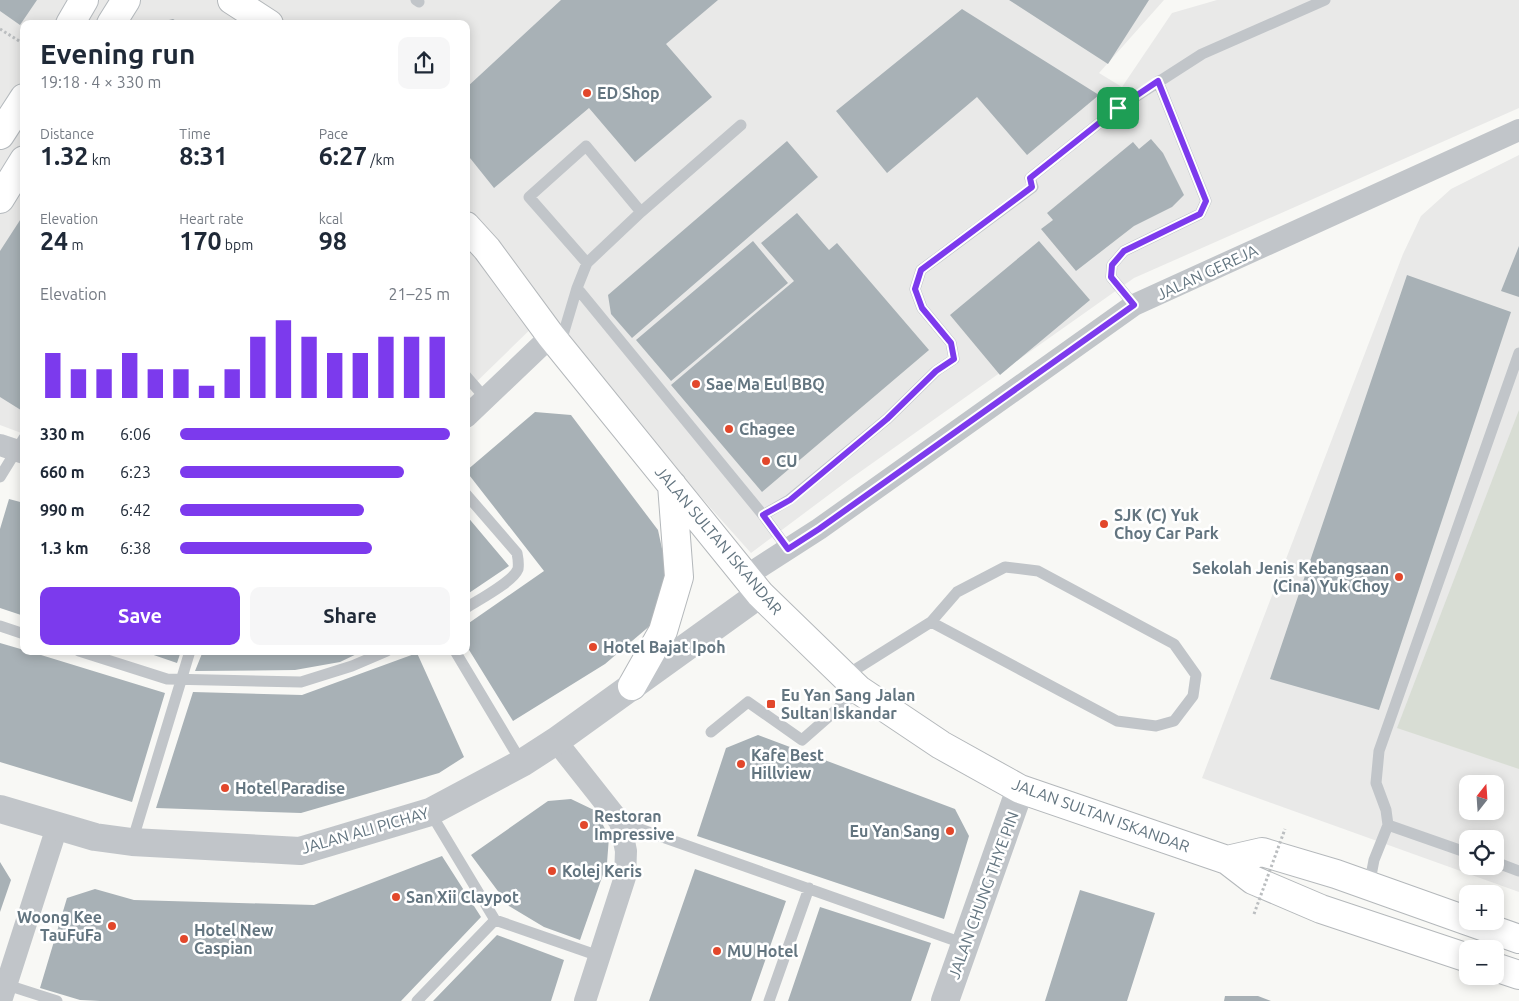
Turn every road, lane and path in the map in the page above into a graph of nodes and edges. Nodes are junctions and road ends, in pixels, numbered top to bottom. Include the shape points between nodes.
1 (84, 0) edge
2 (126, 0) edge
3 (232, 0) edge
4 (1325, 0) edge
5 (72, 20) edge
6 (114, 20) edge
7 (264, 20) edge
8 (0, 29) edge
9 (20, 42) edge
10 (1158, 81) junction
11 (20, 104) edge
12 (740, 125) dead end
13 (1519, 130) edge
14 (0, 136) edge
15 (20, 166) edge
16 (0, 199) edge
17 (640, 212) junction
18 (470, 237) edge
19 (587, 263) junction
20 (577, 288) junction
21 (1134, 305) junction
22 (555, 342) junction
23 (1519, 353) edge
24 (470, 381) edge
25 (486, 399) junction
26 (470, 413) edge
27 (16, 447) edge
28 (0, 477) edge
29 (672, 485) junction
30 (470, 499) edge
31 (763, 515) junction
32 (788, 549) junction
33 (753, 585) junction
34 (470, 605) edge
35 (931, 622) junction
36 (0, 626) edge
37 (20, 633) edge
38 (92, 655) edge
39 (189, 655) edge
40 (378, 655) edge
41 (456, 655) edge
42 (181, 679) junction
43 (852, 683) junction
44 (632, 686) junction
45 (711, 732) dead end
46 (556, 741) junction
47 (522, 763) junction
48 (1020, 789) junction
49 (0, 809) edge
50 (430, 812) junction
51 (620, 822) junction
52 (1388, 825) junction
53 (57, 827) junction
54 (1285, 829) dead end
55 (132, 842) junction
56 (1459, 850) edge
57 (1227, 860) junction
58 (1504, 865) edge
59 (1519, 871) edge
60 (1368, 887) junction
61 (809, 888) junction
62 (1254, 914) dead end
63 (1459, 918) edge
64 (495, 920) junction
65 (1494, 930) edge
66 (1519, 939) edge
67 (965, 944) junction
68 (1459, 955) edge
69 (599, 956) junction
70 (1504, 970) edge
71 (1519, 975) edge
72 (3, 989) edge
73 (57, 1001) edge
74 (417, 1001) edge
75 (585, 1001) edge
76 (770, 1001) edge
77 (945, 1001) edge

1 - 5 main road
2 - 6 main road
3 - 7 main road
4 - 10 lane via 1202,54
8 - 9 path
10 - 21 lane via 1206,201 1200,214 1124,251 1112,265 1111,277
10 - 31 lane via 1118,108 1030,178 1032,187 921,270 915,289 922,308 951,343 954,359 936,371 887,419 790,500
11 - 14 main road
12 - 17 lane
13 - 21 street, JALAN GEREJA
15 - 16 main road
17 - 19 lane
17 - 19 lane via 586,146 530,197
18 - 22 main road, JALAN SULTAN ISKANDAR via 487,249
19 - 20 lane
20 - 22 lane
20 - 31 lane
21 - 32 street, JALAN GEREJA
22 - 25 street
22 - 29 main road, JALAN SULTAN ISKANDAR
23 - 52 lane via 1379,751 1376,782
24 - 25 lane
25 - 26 street
27 - 28 lane
29 - 33 main road, JALAN SULTAN ISKANDAR
29 - 44 main road via 679,577 663,631
30 - 34 lane via 517,553 519,561 517,571 507,582
31 - 32 lane
32 - 33 street, JALAN GEREJA
33 - 43 main road, JALAN SULTAN ISKANDAR
33 - 44 street, JALAN ALI PICHAY
35 - 35 lane via 957,592 1005,567 1038,571 1174,644 1196,675 1193,696 1174,721 1156,726 1117,720
35 - 43 lane
36 - 37 lane
38 - 42 lane via 167,679
39 - 42 lane
40 - 42 lane via 301,682
41 - 47 lane
42 - 55 lane
43 - 45 lane via 802,740 748,702
43 - 48 main road, JALAN SULTAN ISKANDAR via 941,745
44 - 46 street, JALAN ALI PICHAY
46 - 47 street, JALAN ALI PICHAY
46 - 51 street
47 - 50 street, JALAN ALI PICHAY
48 - 57 main road, JALAN SULTAN ISKANDAR
48 - 67 street, JALAN CHUNG THYE PIN
49 - 53 street, JALAN ALI PICHAY
50 - 55 street, JALAN ALI PICHAY via 300,851
50 - 64 lane
51 - 61 lane
51 - 69 street via 626,851 625,876
52 - 56 lane
52 - 60 lane via 1374,860
53 - 55 street, JALAN ALI PICHAY
53 - 72 street
54 - 62 path, bridge
57 - 60 main road via 1262,852
57 - 68 main road, JALAN SULTAN ISKANDAR via 1253,880 1321,909
58 - 59 lane
60 - 63 main road
61 - 67 lane
61 - 76 lane
64 - 69 lane
64 - 74 lane
65 - 66 main road
67 - 77 street, JALAN CHUNG THYE PIN
69 - 75 street
70 - 71 main road
72 - 73 lane

